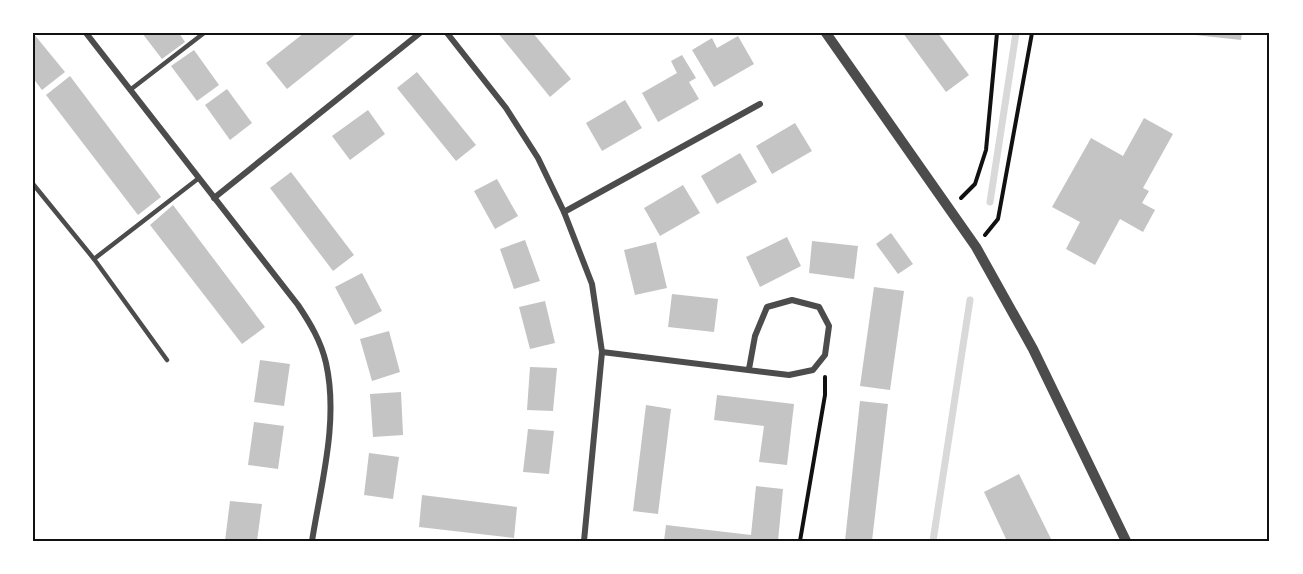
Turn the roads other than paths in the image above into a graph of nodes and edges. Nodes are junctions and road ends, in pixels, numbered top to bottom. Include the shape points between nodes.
1 (86, 33) edge
2 (204, 33) edge
3 (420, 33) edge
4 (447, 33) edge
5 (826, 33) edge
6 (130, 90) junction
7 (760, 104) dead end
8 (199, 178) junction
9 (33, 184) edge
10 (214, 198) junction
11 (564, 212) junction
12 (94, 259) junction
13 (602, 352) junction
14 (167, 360) dead end
15 (749, 369) junction
16 (312, 541) edge
17 (584, 541) edge
18 (1126, 541) edge

1 - 6 street
2 - 6 lane
3 - 10 street
4 - 11 street via 506,108 538,158
5 - 18 street via 976,247 1033,349
6 - 8 street
7 - 11 street
8 - 10 street
8 - 12 lane
9 - 12 lane
10 - 16 street via 298,305 315,332 326,363 331,420
11 - 13 street via 592,284
12 - 14 lane
13 - 15 street
13 - 17 street
15 - 15 street via 789,375 813,370 825,355 829,326 819,307 792,300 767,307 755,336

